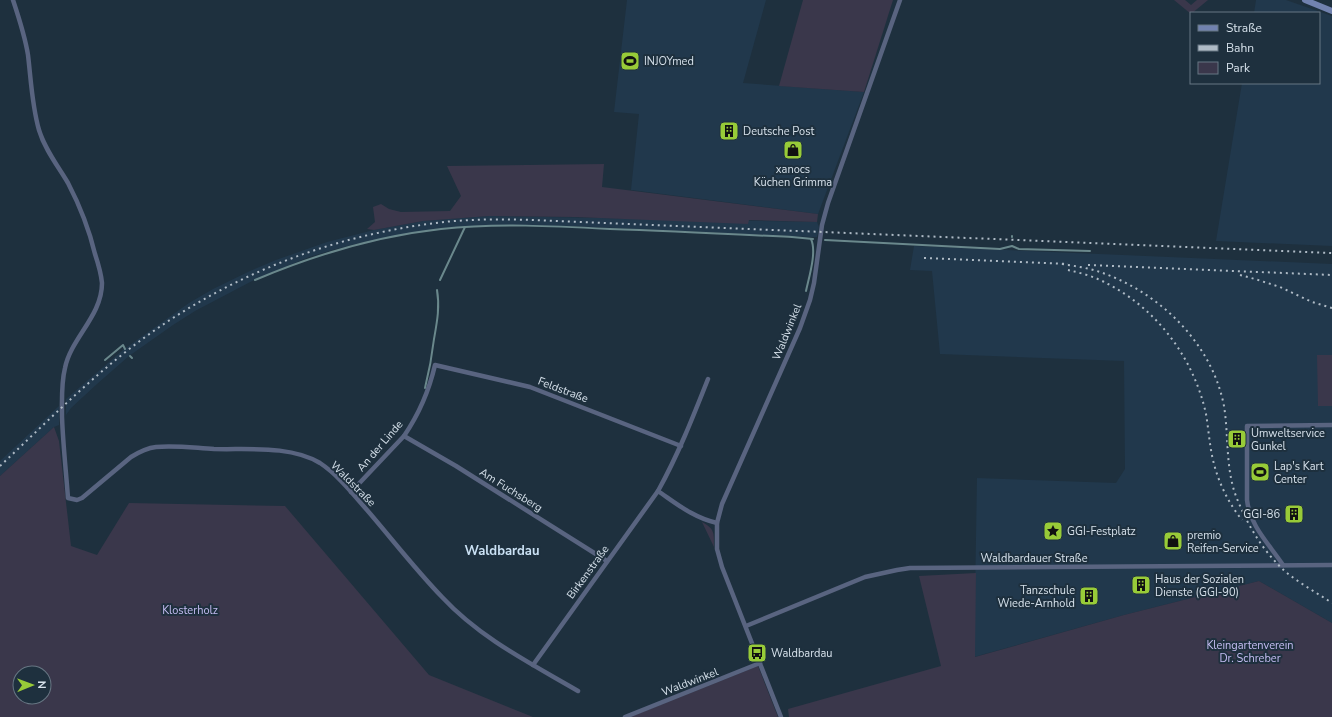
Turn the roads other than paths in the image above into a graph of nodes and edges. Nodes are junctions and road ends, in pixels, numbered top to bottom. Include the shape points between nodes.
1 (13, 0) edge
2 (900, 0) edge
3 (1305, 0) edge
4 (1332, 11) edge
5 (435, 365) joint
6 (708, 379) dead end
7 (1332, 425) edge
8 (404, 436) junction
9 (681, 446) junction
10 (658, 491) junction
11 (351, 492) junction
12 (717, 523) junction
13 (607, 561) junction
14 (1283, 565) junction
15 (1332, 565) edge
16 (746, 626) junction
17 (760, 663) junction
18 (533, 665) junction
19 (578, 691) dead end
20 (625, 717) edge
21 (781, 717) edge

1 - 11 street, Waldstraße via 28,54 39,131 84,217 102,283 96,309 65,368 62,413 68,498 82,498 139,452 166,447 296,453 320,464
2 - 12 street, Waldwinkel via 828,204 822,225 810,300 722,504
3 - 4 main road
5 - 8 street, An der Linde via 423,404
5 - 9 street, Feldstraße via 530,387
6 - 9 street, Birkenstraße
7 - 14 street via 1247,426 1248,509 1260,534
8 - 11 street, An der Linde
8 - 13 street, Am Fuchsberg
9 - 10 street, Birkenstraße
10 - 12 street via 699,518
10 - 13 street, Birkenstraße
11 - 18 street, Waldstraße via 453,608 476,628
12 - 16 street, Waldwinkel via 717,549 722,567
13 - 18 street, Birkenstraße
14 - 15 street, Waldbardauer Straße
14 - 16 street, Waldbardauer Straße via 910,568 865,577
16 - 17 street, Waldwinkel
17 - 20 street, Waldwinkel
17 - 21 street, Waldwinkel
18 - 19 street, Waldstraße

